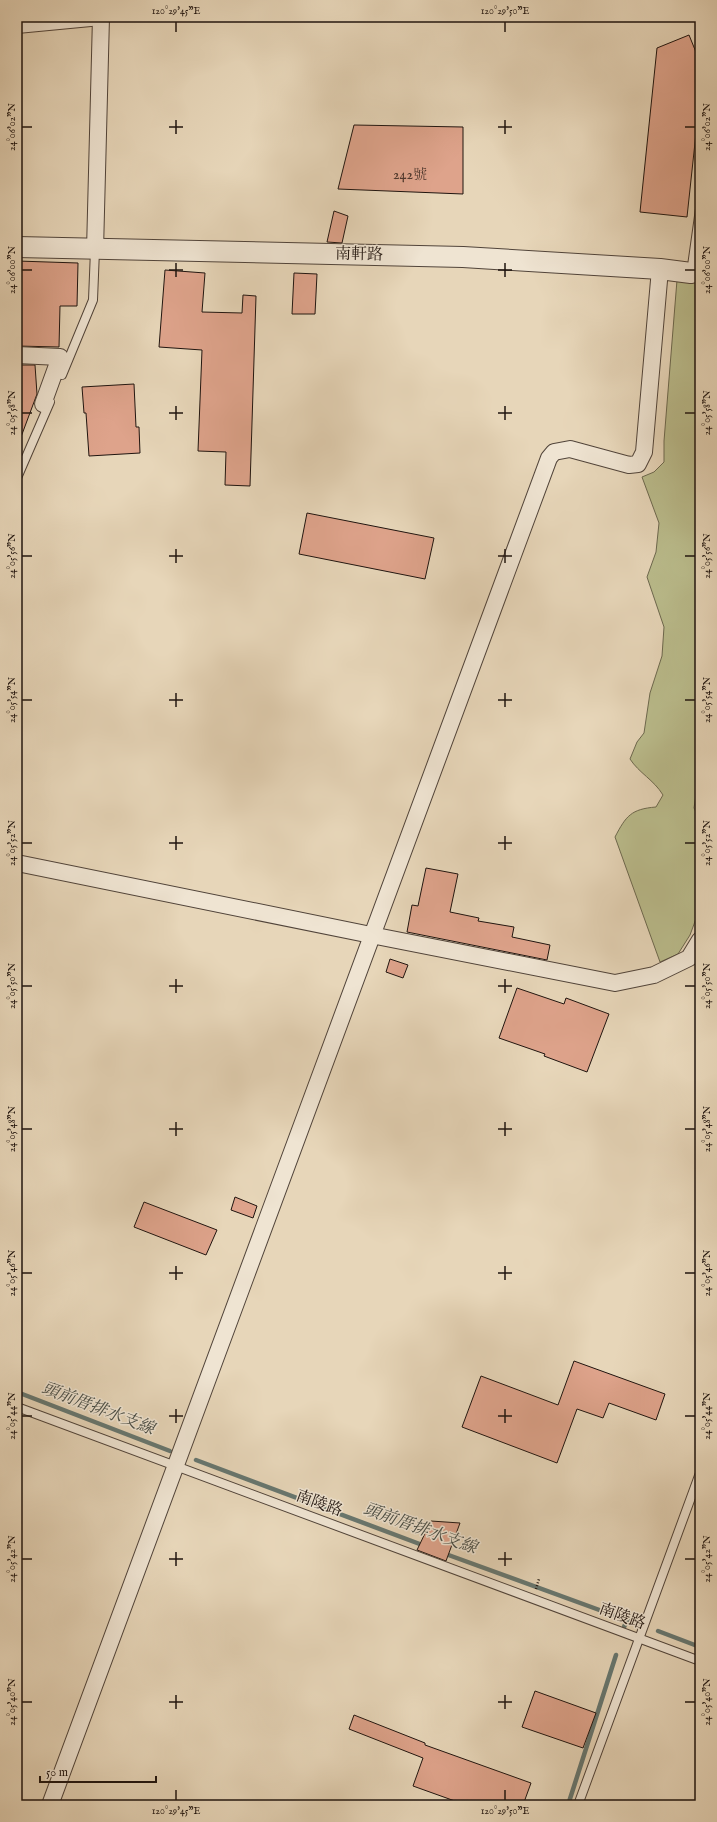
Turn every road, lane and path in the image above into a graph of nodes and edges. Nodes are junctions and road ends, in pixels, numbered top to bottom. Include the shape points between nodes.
1 (101, 17) edge
2 (17, 25) edge
3 (700, 209) edge
4 (17, 247) edge
5 (96, 250) junction
6 (660, 269) junction
7 (696, 272) edge
8 (17, 355) edge
9 (43, 404) dead end
10 (17, 478) edge
11 (17, 863) edge
12 (371, 936) junction
13 (700, 940) edge
14 (17, 1407) edge
15 (177, 1466) junction
16 (700, 1473) edge
17 (639, 1639) junction
18 (700, 1661) edge
19 (50, 1805) edge
20 (578, 1805) edge

1 - 2 street
1 - 5 street
3 - 7 lane
4 - 5 street, 南軒路
5 - 6 street, 南軒路 via 463,257
5 - 10 lane via 93,300
6 - 7 street, 南軒路
6 - 12 street via 644,452 638,464 629,465 570,450 554,452 549,458
8 - 9 street via 60,357
11 - 12 street
12 - 13 street via 615,983 654,975 689,958
12 - 15 street
14 - 15 lane, 南陵路
15 - 17 lane, 南陵路
15 - 19 street
16 - 17 lane
17 - 18 lane, 南陵路
17 - 20 lane

